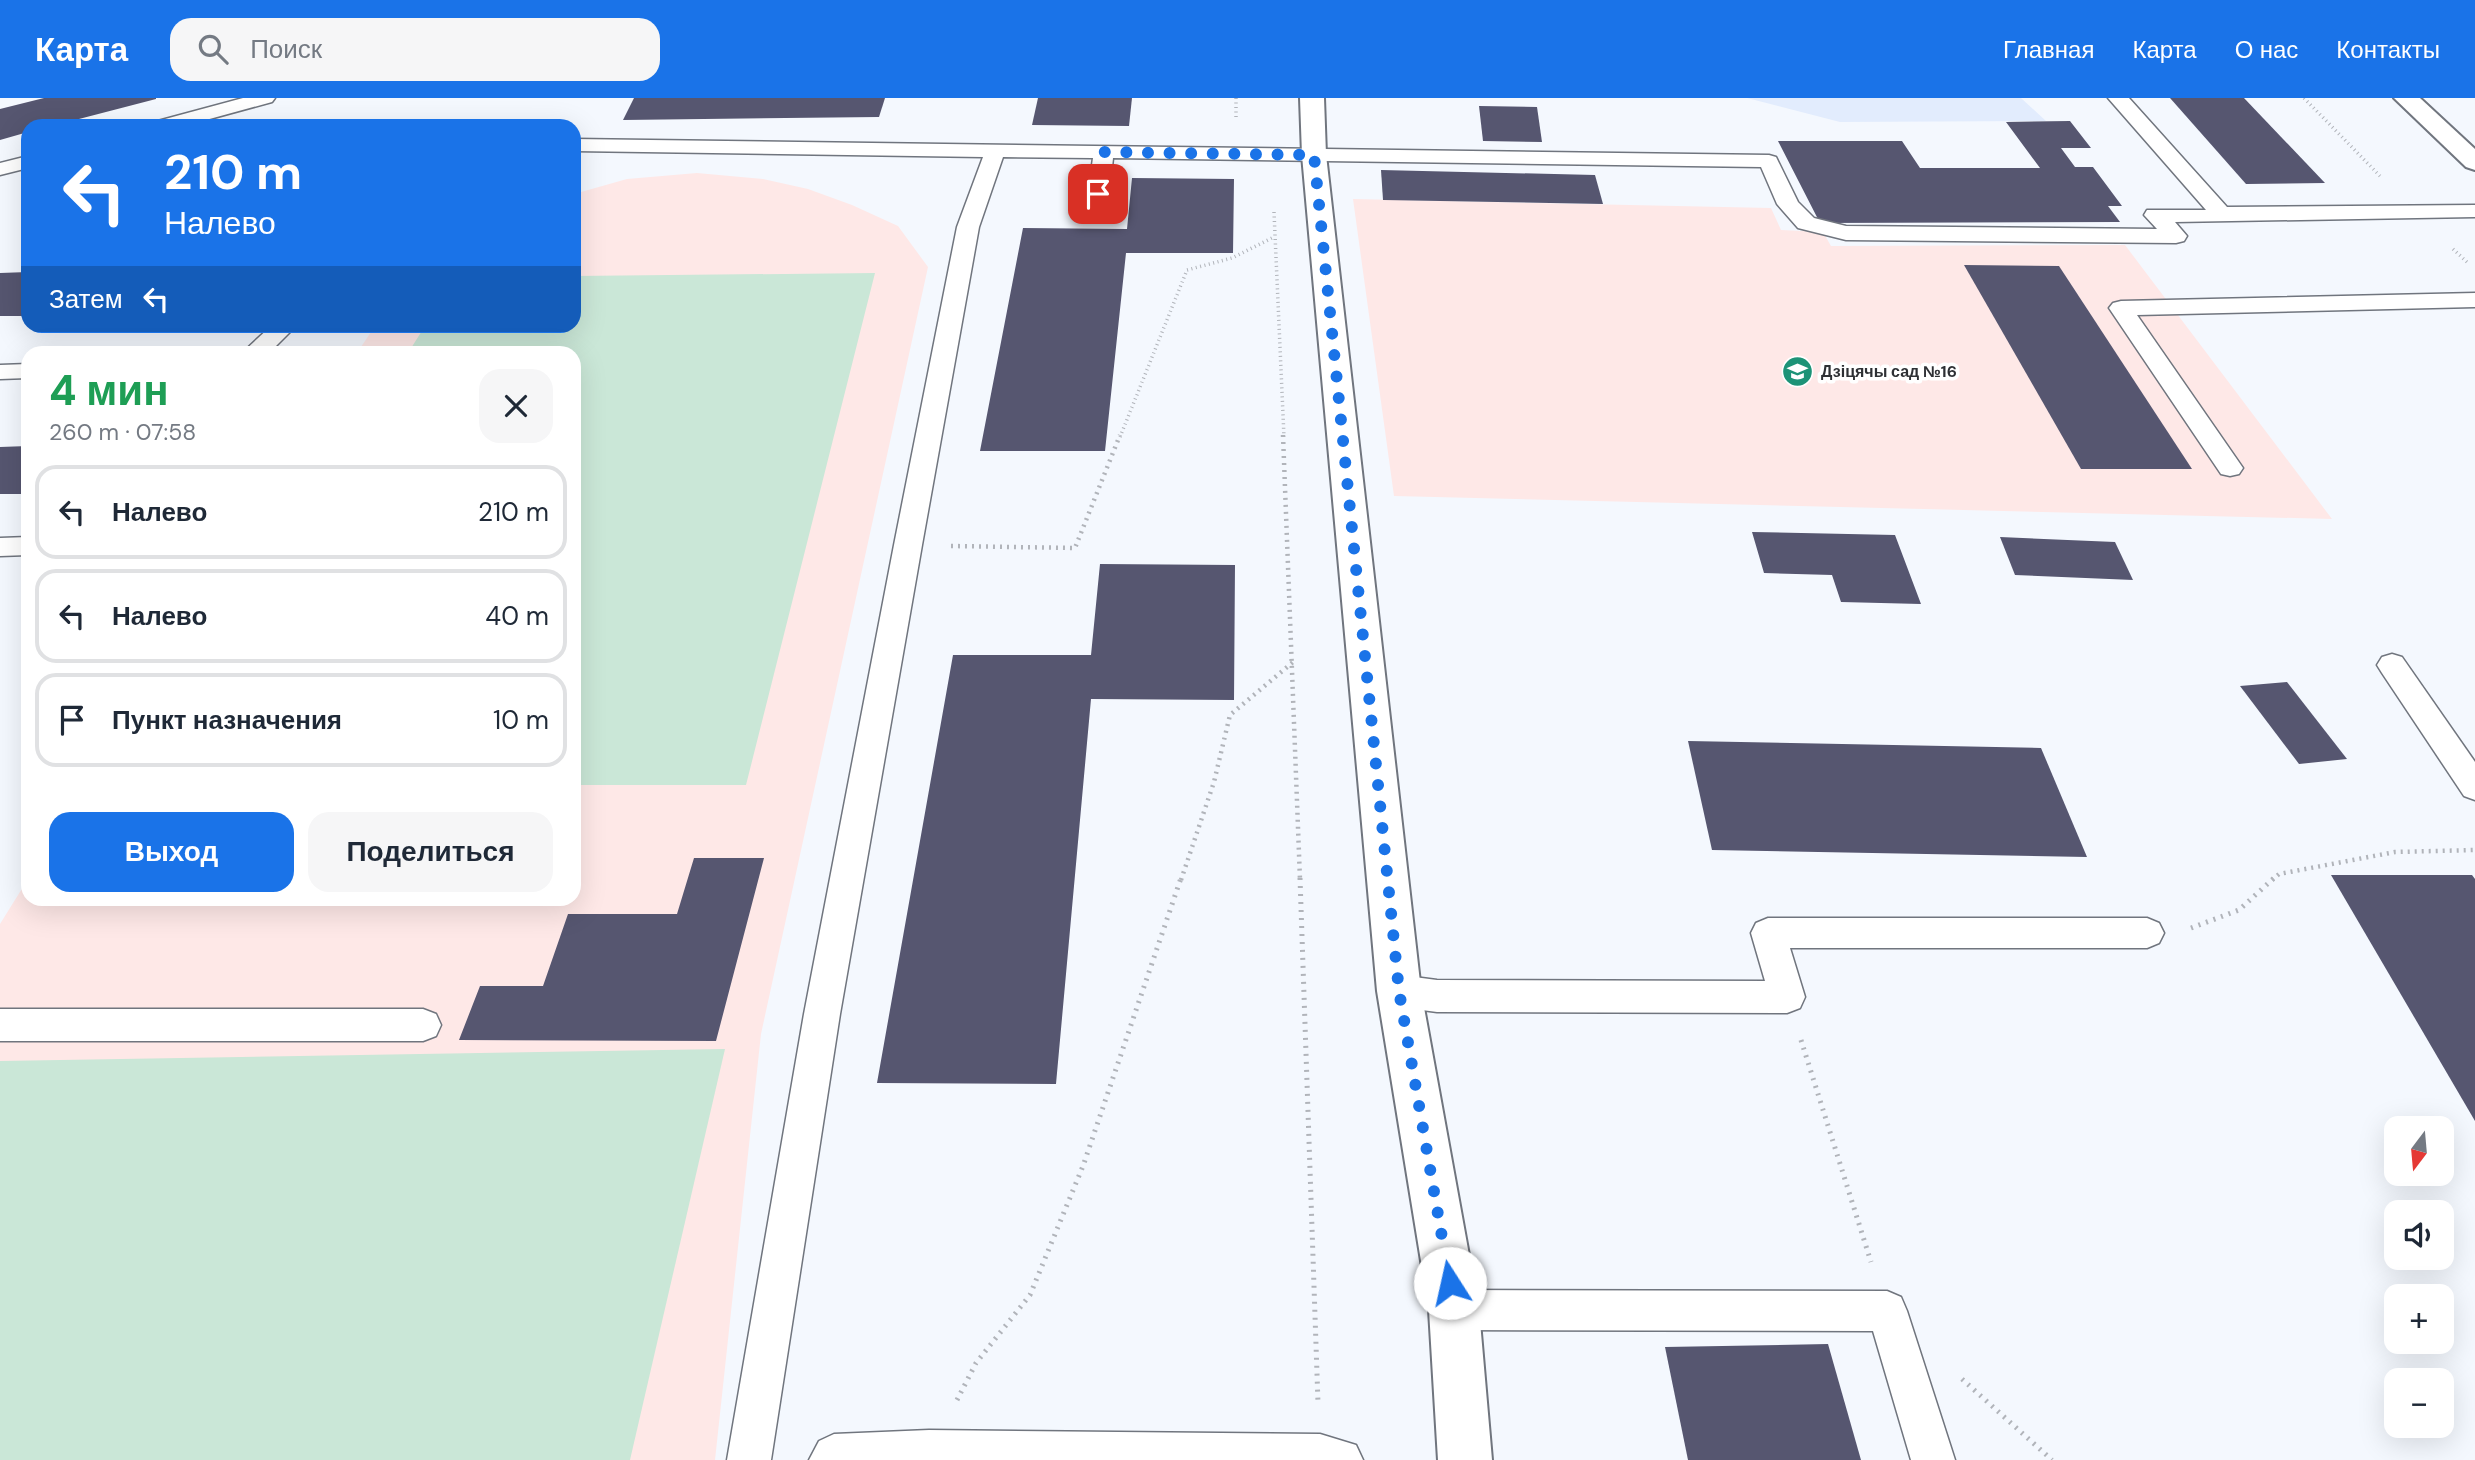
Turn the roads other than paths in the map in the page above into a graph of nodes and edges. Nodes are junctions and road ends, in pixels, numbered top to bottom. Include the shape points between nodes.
1 (265, 98) edge
2 (1312, 98) edge
3 (2118, 98) edge
4 (2406, 98) edge
5 (187, 119) edge
6 (581, 145) edge
7 (996, 149) junction
8 (1104, 152) junction
9 (1314, 155) junction
10 (2475, 162) edge
11 (21, 164) edge
12 (0, 169) edge
13 (2475, 211) edge
14 (2221, 214) junction
15 (1096, 215) dead end
16 (2475, 300) edge
17 (276, 333) edge
18 (262, 346) edge
19 (21, 371) edge
20 (0, 372) edge
21 (2230, 468) dead end
22 (21, 546) edge
23 (0, 547) edge
24 (2392, 665) dead end
25 (2475, 787) edge
26 (2147, 933) road end
27 (1399, 991) junction
28 (0, 1025) edge
29 (423, 1025) dead end
30 (1454, 1310) junction
31 (1331, 1458) edge
32 (833, 1459) edge
33 (748, 1460) edge
34 (1465, 1460) edge
35 (1933, 1460) edge

1 - 5 lane
2 - 9 street
3 - 14 lane
4 - 10 street
6 - 7 lane
7 - 8 lane
7 - 33 lane via 968,227 822,1014
8 - 9 lane
8 - 15 lane
9 - 14 lane via 1769,161 1787,204 1806,223 1846,233 2176,236 2155,215
9 - 27 street
11 - 12 lane
13 - 14 lane
16 - 21 lane via 2121,308
17 - 18 lane
19 - 20 lane
22 - 23 lane
24 - 25 lane
26 - 27 lane via 1768,933 1787,997 1437,996
27 - 30 street
28 - 29 lane
30 - 34 street
30 - 35 lane via 1887,1311
31 - 32 lane via 929,1452

